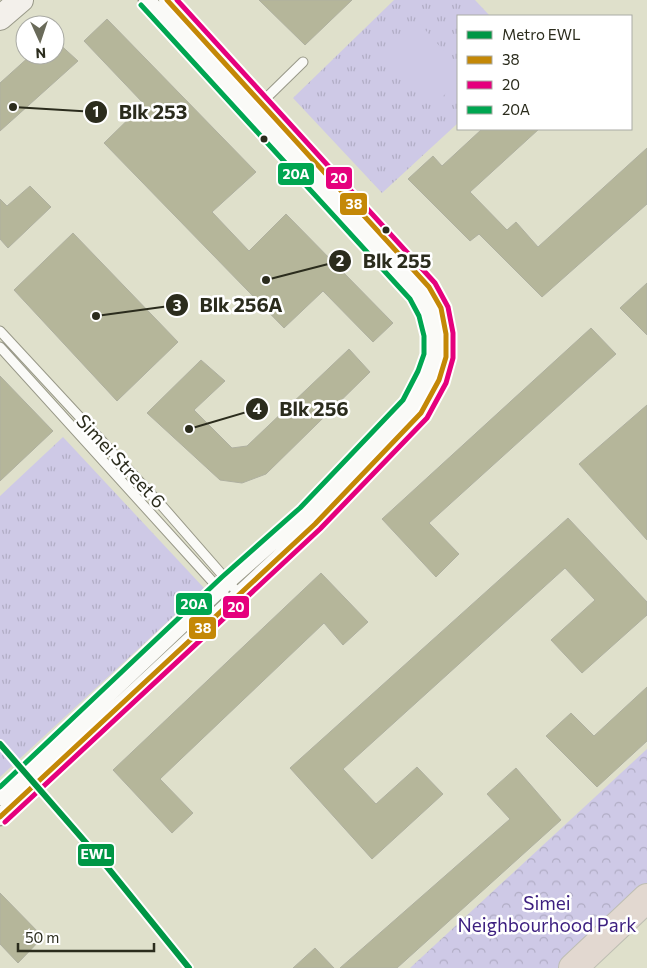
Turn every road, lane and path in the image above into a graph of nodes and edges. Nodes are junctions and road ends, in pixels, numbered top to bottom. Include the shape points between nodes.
1 (21, 0) edge
2 (147, 0) edge
3 (167, 0) edge
4 (0, 18) edge
5 (303, 62) dead end
6 (256, 108) junction
7 (0, 331) edge
8 (0, 347) edge
9 (223, 585) junction
10 (235, 598) junction
11 (0, 797) edge
12 (0, 818) edge
13 (647, 898) edge
14 (573, 968) edge

1 - 4 main road
2 - 6 street
3 - 6 street
5 - 6 lane
6 - 9 street via 416,295 426,313 431,335 430,355 426,374 409,404 305,513
6 - 10 street via 429,286 441,308 446,357 440,380 421,413 316,524
7 - 9 lane, Simei Street 6 via 163,507
8 - 9 lane, Simei Street 6
9 - 10 lane, Simei Street 6
9 - 11 street
10 - 12 street
13 - 14 highway

